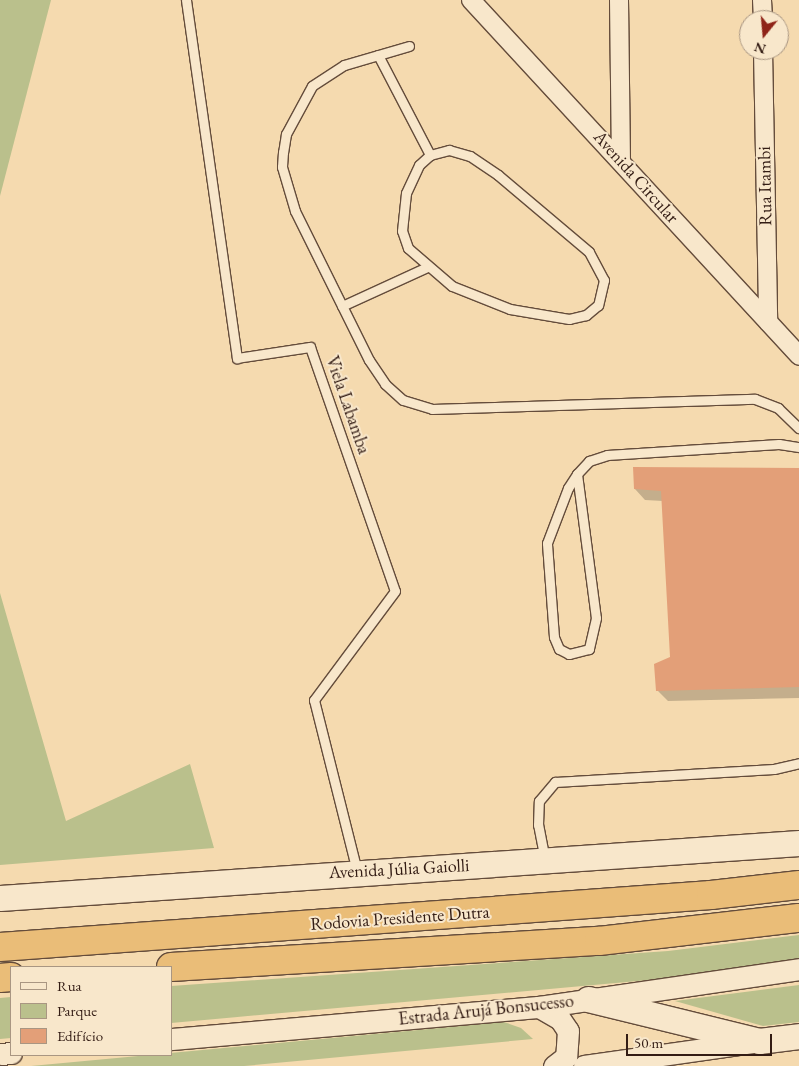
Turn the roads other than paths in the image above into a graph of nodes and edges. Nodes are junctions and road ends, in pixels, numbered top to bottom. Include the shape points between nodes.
1 (186, 0) edge
2 (470, 0) edge
3 (619, 0) edge
4 (409, 46) dead end
5 (378, 55) junction
6 (763, 60) edge
7 (430, 154) junction
8 (621, 159) junction
9 (427, 267) junction
10 (342, 306) junction
11 (768, 322) junction
12 (799, 356) edge
13 (799, 428) edge
14 (799, 447) edge
15 (577, 474) junction
16 (799, 762) edge
17 (799, 843) edge
18 (545, 860) junction
19 (357, 871) junction
20 (799, 885) edge
21 (0, 898) edge
22 (799, 918) edge
23 (0, 947) edge
24 (172, 968) edge
25 (799, 969) edge
26 (588, 1000) junction
27 (539, 1007) junction
28 (799, 1036) edge
29 (172, 1039) edge
30 (759, 1041) junction
31 (664, 1060) edge
32 (554, 1066) edge
33 (584, 1066) edge

1 - 19 lane, Viela Labamba via 237,358 310,348 394,591 314,700
2 - 8 street, Avenida Circular
3 - 8 street
4 - 5 lane
5 - 7 lane
5 - 10 lane via 344,65 312,86 286,134 283,152 284,174 295,211
6 - 11 street, Rua Itambi
7 - 9 lane via 419,165 401,215 408,248
7 - 9 lane via 449,150 470,156 498,175 589,252 604,280 603,293 598,305 586,315 544,317 472,295
8 - 11 street, Avenida Circular
9 - 10 lane
10 - 13 lane via 386,384 415,407 754,399 778,408
11 - 12 street, Avenida Circular
14 - 15 lane via 607,455 589,461
15 - 15 lane via 547,543 554,637 559,649 569,654 589,650 596,618
16 - 18 lane via 774,769 555,782 539,801 538,826
17 - 18 main road, Avenida Júlia Gaiolli
18 - 19 main road, Avenida Júlia Gaiolli
19 - 21 main road, Avenida Júlia Gaiolli
20 - 23 highway, Rodovia Presidente Dutra via 711,895
22 - 24 highway, Rodovia Presidente Dutra via 599,941
25 - 26 street, Estrada Arujá Bonsucesso
26 - 27 street, Estrada Arujá Bonsucesso
26 - 30 main road
27 - 29 street, Estrada Arujá Bonsucesso
27 - 32 street via 560,1019 568,1031 566,1057
28 - 30 main road
30 - 31 street
31 - 33 street

